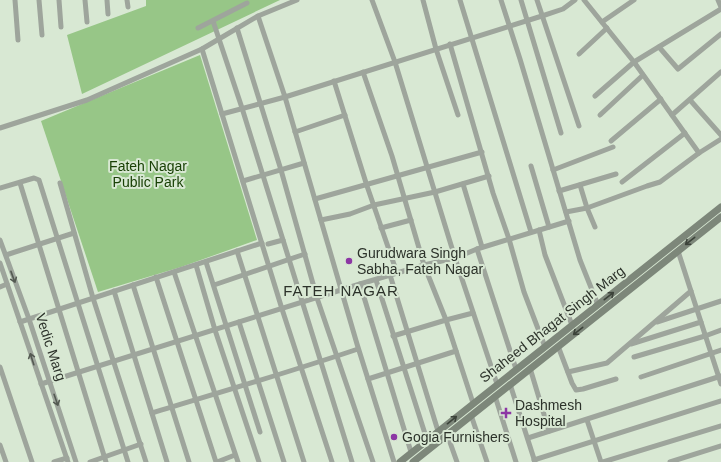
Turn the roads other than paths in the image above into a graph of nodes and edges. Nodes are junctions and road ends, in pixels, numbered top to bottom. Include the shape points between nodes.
1 (14, 0) edge
2 (39, 0) edge
3 (59, 0) edge
4 (84, 0) edge
5 (107, 0) edge
6 (127, 0) edge
7 (297, 0) edge
8 (372, 0) edge
9 (423, 0) edge
10 (460, 0) edge
11 (501, 0) edge
12 (521, 0) edge
13 (537, 0) edge
14 (574, 0) edge
15 (584, 0) edge
16 (634, 0) edge
17 (718, 0) edge
18 (247, 3) dead end
19 (128, 7) dead end
20 (721, 8) edge
21 (108, 14) dead end
22 (258, 16) junction
23 (542, 16) junction
24 (213, 21) junction
25 (527, 21) junction
26 (87, 22) dead end
27 (602, 22) junction
28 (61, 27) dead end
29 (509, 27) junction
30 (198, 28) dead end
31 (237, 28) junction
32 (607, 28) junction
33 (721, 34) edge
34 (42, 35) dead end
35 (220, 38) junction
36 (472, 39) junction
37 (18, 40) dead end
38 (450, 44) junction
39 (659, 47) junction
40 (202, 49) junction
41 (436, 49) junction
42 (579, 54) dead end
43 (395, 62) junction
44 (634, 62) junction
45 (364, 72) junction
46 (721, 72) edge
47 (643, 75) junction
48 (334, 81) junction
49 (595, 96) dead end
50 (285, 97) junction
51 (661, 99) junction
52 (690, 100) junction
53 (260, 104) junction
54 (242, 108) junction
55 (222, 114) junction
56 (600, 114) dead end
57 (345, 115) junction
58 (458, 115) dead end
59 (672, 115) junction
60 (579, 126) dead end
61 (0, 128) edge
62 (295, 132) junction
63 (561, 133) dead end
64 (685, 133) junction
65 (721, 136) edge
66 (721, 139) edge
67 (611, 141) dead end
68 (613, 148) dead end
69 (482, 152) junction
70 (699, 153) junction
71 (304, 163) junction
72 (531, 166) dead end
73 (427, 168) junction
74 (282, 170) junction
75 (553, 170) junction
76 (616, 174) dead end
77 (263, 175) junction
78 (489, 176) junction
79 (398, 177) junction
80 (243, 181) junction
81 (20, 182) junction
82 (622, 182) dead end
83 (60, 183) dead end
84 (463, 184) junction
85 (580, 185) junction
86 (367, 186) junction
87 (0, 188) edge
88 (559, 191) junction
89 (435, 192) junction
90 (315, 199) junction
91 (406, 199) junction
92 (374, 205) junction
93 (721, 207) edge
94 (587, 208) junction
95 (566, 212) junction
96 (721, 217) edge
97 (321, 220) junction
98 (411, 220) junction
99 (569, 221) junction
100 (549, 227) junction
101 (595, 227) dead end
102 (382, 228) junction
103 (540, 230) junction
104 (531, 232) junction
105 (74, 233) junction
106 (57, 238) junction
107 (509, 239) junction
108 (0, 240) edge
109 (282, 240) junction
110 (262, 243) junction
111 (39, 244) junction
112 (268, 244) dead end
113 (480, 248) junction
114 (238, 251) junction
115 (678, 251) junction
116 (305, 254) junction
117 (6, 255) junction
118 (455, 258) junction
119 (289, 260) junction
120 (206, 262) junction
121 (0, 263) edge
122 (196, 265) junction
123 (424, 265) junction
124 (269, 266) junction
125 (174, 272) junction
126 (397, 273) junction
127 (245, 274) junction
128 (390, 275) junction
129 (156, 278) junction
130 (376, 280) junction
131 (7, 284) junction
132 (360, 284) junction
133 (133, 285) junction
134 (214, 285) junction
135 (0, 287) edge
136 (114, 291) junction
137 (341, 291) junction
138 (691, 291) junction
139 (93, 298) junction
140 (317, 298) junction
141 (721, 301) edge
142 (302, 303) junction
143 (77, 304) junction
144 (598, 305) junction
145 (697, 308) junction
146 (59, 309) junction
147 (282, 309) junction
148 (473, 313) junction
149 (259, 316) junction
150 (29, 319) junction
151 (446, 320) junction
152 (20, 322) junction
153 (239, 322) junction
154 (655, 322) junction
155 (701, 322) junction
156 (227, 326) junction
157 (572, 326) junction
158 (215, 330) junction
159 (721, 330) edge
160 (408, 331) junction
161 (195, 336) junction
162 (393, 336) junction
163 (705, 336) junction
164 (178, 342) junction
165 (628, 345) junction
166 (558, 346) junction
167 (544, 347) junction
168 (153, 349) junction
169 (358, 349) junction
170 (721, 350) edge
171 (456, 351) junction
172 (711, 353) junction
173 (133, 355) junction
174 (337, 356) junction
175 (634, 357) dead end
176 (114, 361) junction
177 (321, 362) junction
178 (418, 363) junction
179 (98, 366) junction
180 (404, 367) junction
181 (0, 368) edge
182 (302, 368) junction
183 (530, 368) junction
184 (516, 369) junction
185 (78, 372) junction
186 (568, 372) junction
187 (388, 373) junction
188 (278, 376) junction
189 (720, 376) edge
190 (641, 377) dead end
191 (368, 379) junction
192 (616, 379) dead end
193 (258, 380) junction
194 (50, 382) junction
195 (41, 384) junction
196 (497, 384) junction
197 (510, 384) junction
198 (721, 384) edge
199 (246, 385) junction
200 (234, 388) junction
201 (215, 394) junction
202 (495, 396) junction
203 (195, 400) junction
204 (721, 401) edge
205 (473, 403) junction
206 (171, 407) junction
207 (152, 413) junction
208 (471, 415) junction
209 (587, 420) junction
210 (721, 426) edge
211 (438, 431) junction
212 (549, 431) junction
213 (260, 432) dead end
214 (447, 434) junction
215 (528, 438) junction
216 (427, 440) junction
217 (594, 442) junction
218 (141, 444) junction
219 (0, 445) edge
220 (721, 446) edge
221 (124, 450) junction
222 (411, 452) junction
223 (235, 455) junction
224 (105, 459) edge
225 (67, 460) edge
226 (535, 461) edge
227 (6, 462) edge
228 (32, 462) edge
229 (54, 462) edge
230 (76, 462) edge
231 (90, 462) edge
232 (128, 462) edge
233 (146, 462) edge
234 (167, 462) edge
235 (188, 462) edge
236 (216, 462) edge
237 (238, 462) edge
238 (259, 462) edge
239 (284, 462) edge
240 (304, 462) edge
241 (332, 462) edge
242 (352, 462) edge
243 (373, 462) edge
244 (394, 462) edge
245 (400, 462) edge
246 (413, 462) edge
247 (457, 462) edge
248 (487, 462) edge
249 (516, 462) edge
250 (602, 462) edge
251 (670, 462) edge

1 - 37 street
2 - 34 street
3 - 28 street
4 - 26 street
5 - 21 street
6 - 19 street
7 - 22 street
8 - 43 street
9 - 41 street
10 - 36 street
11 - 29 street
12 - 25 street
13 - 23 street
14 - 23 street via 563,9
15 - 27 street
16 - 27 street
17 - 20 street
18 - 24 street
20 - 39 street
22 - 31 street
22 - 50 street
23 - 25 street
23 - 60 street
24 - 30 street
24 - 35 street
25 - 29 street
25 - 63 street
27 - 32 street
29 - 36 street
29 - 75 street
31 - 35 street
31 - 53 street
32 - 42 street
32 - 44 street
33 - 39 street via 678,69
35 - 40 street
35 - 54 street
36 - 38 street
36 - 104 street
38 - 41 street
38 - 69 street
39 - 44 street
40 - 55 street
40 - 61 street via 87,100
41 - 43 street
41 - 58 street
43 - 45 street
43 - 73 street
44 - 47 street
44 - 49 street
45 - 48 street
45 - 79 street
46 - 52 street
47 - 51 street
47 - 56 street
48 - 50 street
48 - 57 street
50 - 53 street
50 - 62 street
51 - 59 street
51 - 67 street
52 - 59 street
52 - 65 street
53 - 54 street
53 - 74 street
54 - 55 street
54 - 77 street
55 - 80 street
57 - 62 street
57 - 86 street
59 - 64 street
62 - 71 street
64 - 70 street
64 - 82 street
66 - 70 street
68 - 75 street
69 - 73 street
69 - 78 street
70 - 94 street via 660,182
71 - 74 street
71 - 90 street
72 - 100 street
73 - 79 street
73 - 89 street
74 - 77 street
74 - 116 street
75 - 88 street
76 - 85 street
77 - 80 street
77 - 109 street
78 - 84 street
78 - 107 street
79 - 86 street
79 - 91 street
80 - 110 street
81 - 87 street
81 - 106 street via 34,178 39,180
81 - 111 street
83 - 105 street
84 - 89 street
84 - 113 street
85 - 88 street
85 - 94 street
86 - 90 street
86 - 92 street
88 - 95 street
89 - 91 street
89 - 118 street
90 - 97 street
91 - 92 street
91 - 98 street
92 - 97 street via 350,214
92 - 102 street
144 -> 93 main road, Shaheed Bhagat Singh Marg
94 - 95 street
94 - 101 street
95 - 99 street
96 -> 115 main road, Shaheed Bhagat Singh Marg
97 - 137 street
98 - 102 street
98 - 123 street
99 - 100 street
99 - 144 street via 580,260
100 - 103 street
102 - 126 street
103 - 104 street
103 - 157 street via 545,255
104 - 107 street
105 - 106 street
105 - 139 street
106 - 111 street
106 - 143 street
107 - 113 street
107 - 167 street via 524,292
108 - 117 street, Vedic Marg
109 - 112 street
109 - 119 street
110 - 114 street
110 - 124 street
111 - 117 street
111 - 146 street
113 - 118 street
113 - 184 street
114 - 120 street
114 - 127 street
115 - 138 street
115 -> 166 main road, Shaheed Bhagat Singh Marg
116 - 119 street
116 - 140 street
117 -> 150 street, Vedic Marg
118 - 123 street
118 - 148 street
119 - 124 street
119 - 142 street
120 - 122 street
120 - 134 street
121 - 131 street, Vedic Marg
122 - 125 street
122 - 158 street
123 - 126 street
123 - 151 street
124 - 127 street
124 - 147 street
125 - 129 street
125 - 161 street
126 - 128 street
127 - 134 street
127 - 149 street
128 - 130 street
128 - 160 street
129 - 133 street
129 - 164 street
130 - 132 street
130 - 162 street
131 - 135 street
131 - 152 street, Vedic Marg
132 - 137 street
132 - 187 street
133 - 136 street
133 - 168 street
134 - 156 street
136 - 139 street
136 - 173 street
137 - 140 street
137 - 169 street
138 - 145 street
138 - 154 street
139 - 143 street
139 - 176 street
140 - 142 street
140 - 174 street
141 - 145 street
142 - 147 street
142 - 177 street
143 - 146 street
143 - 179 street
144 - 157 main road, Shaheed Bhagat Singh Marg
145 - 154 street
145 - 155 street
146 - 150 street
146 - 185 street
147 - 149 street
147 - 182 street
148 - 151 street
148 - 196 street
149 - 153 street
149 - 188 street
150 - 152 street
150 - 194 street, Vedic Marg
151 - 160 street
151 - 171 street
195 -> 152 street, Vedic Marg
153 - 156 street
153 - 193 street
154 - 165 street
155 - 163 street
155 - 165 street
156 - 158 street
156 - 199 street
157 - 167 main road, Shaheed Bhagat Singh Marg
158 - 161 street
158 - 200 street
159 - 163 street
160 - 162 street
160 - 178 street
161 - 164 street
161 - 201 street
162 - 180 street
163 - 172 street
163 - 175 street
164 - 168 street
164 - 203 street
165 - 186 street via 608,363
166 - 183 main road, Shaheed Bhagat Singh Marg
166 - 186 street
167 - 184 main road, Shaheed Bhagat Singh Marg
168 - 173 street
168 - 206 street
169 - 174 street
169 - 191 street
170 - 172 street
171 - 178 street
171 - 205 street
172 - 189 street
172 - 190 street
173 - 176 street
173 - 207 street
174 - 177 street
174 - 243 street
176 - 179 street
176 - 218 street
177 - 182 street
177 - 242 street
178 - 180 street
178 - 211 street
179 - 185 street
179 - 221 street
180 - 187 street
180 - 216 street
181 - 228 street
182 - 188 street
182 - 241 street
183 - 197 main road, Shaheed Bhagat Singh Marg
183 - 212 street
184 - 196 main road, Shaheed Bhagat Singh Marg
185 - 194 street
185 - 224 street
186 - 192 street via 576,390
187 - 191 street
187 - 222 street
188 - 193 street
188 - 240 street
189 - 198 street
189 - 209 street
191 - 244 street
193 - 199 street
193 - 239 street
194 - 195 street
194 -> 230 street, Vedic Marg
195 - 225 street, Vedic Marg
196 - 205 main road, Shaheed Bhagat Singh Marg
197 - 202 main road, Shaheed Bhagat Singh Marg
197 - 215 street
199 - 200 street
199 - 213 street
200 - 201 street
200 - 238 street
201 - 203 street
201 - 223 street
202 - 208 main road, Shaheed Bhagat Singh Marg
202 - 249 street
203 - 206 street
203 - 236 street
204 - 217 street
211 -> 205 main road, Shaheed Bhagat Singh Marg
206 - 207 street
206 - 235 street
207 - 234 street
208 - 214 main road, Shaheed Bhagat Singh Marg
208 - 248 street
209 - 212 street
209 - 217 street
210 - 250 street
211 - 216 main road, Shaheed Bhagat Singh Marg
212 - 215 street
214 - 246 main road, Shaheed Bhagat Singh Marg
214 - 247 street
215 - 226 street
216 - 222 main road, Shaheed Bhagat Singh Marg
217 - 226 street
217 - 250 street
218 - 221 street
218 - 233 street
219 - 227 street
220 - 251 street
221 - 224 street
221 - 232 street
222 - 245 main road, Shaheed Bhagat Singh Marg
223 - 236 street
223 - 237 street
224 - 231 street
225 - 229 street

